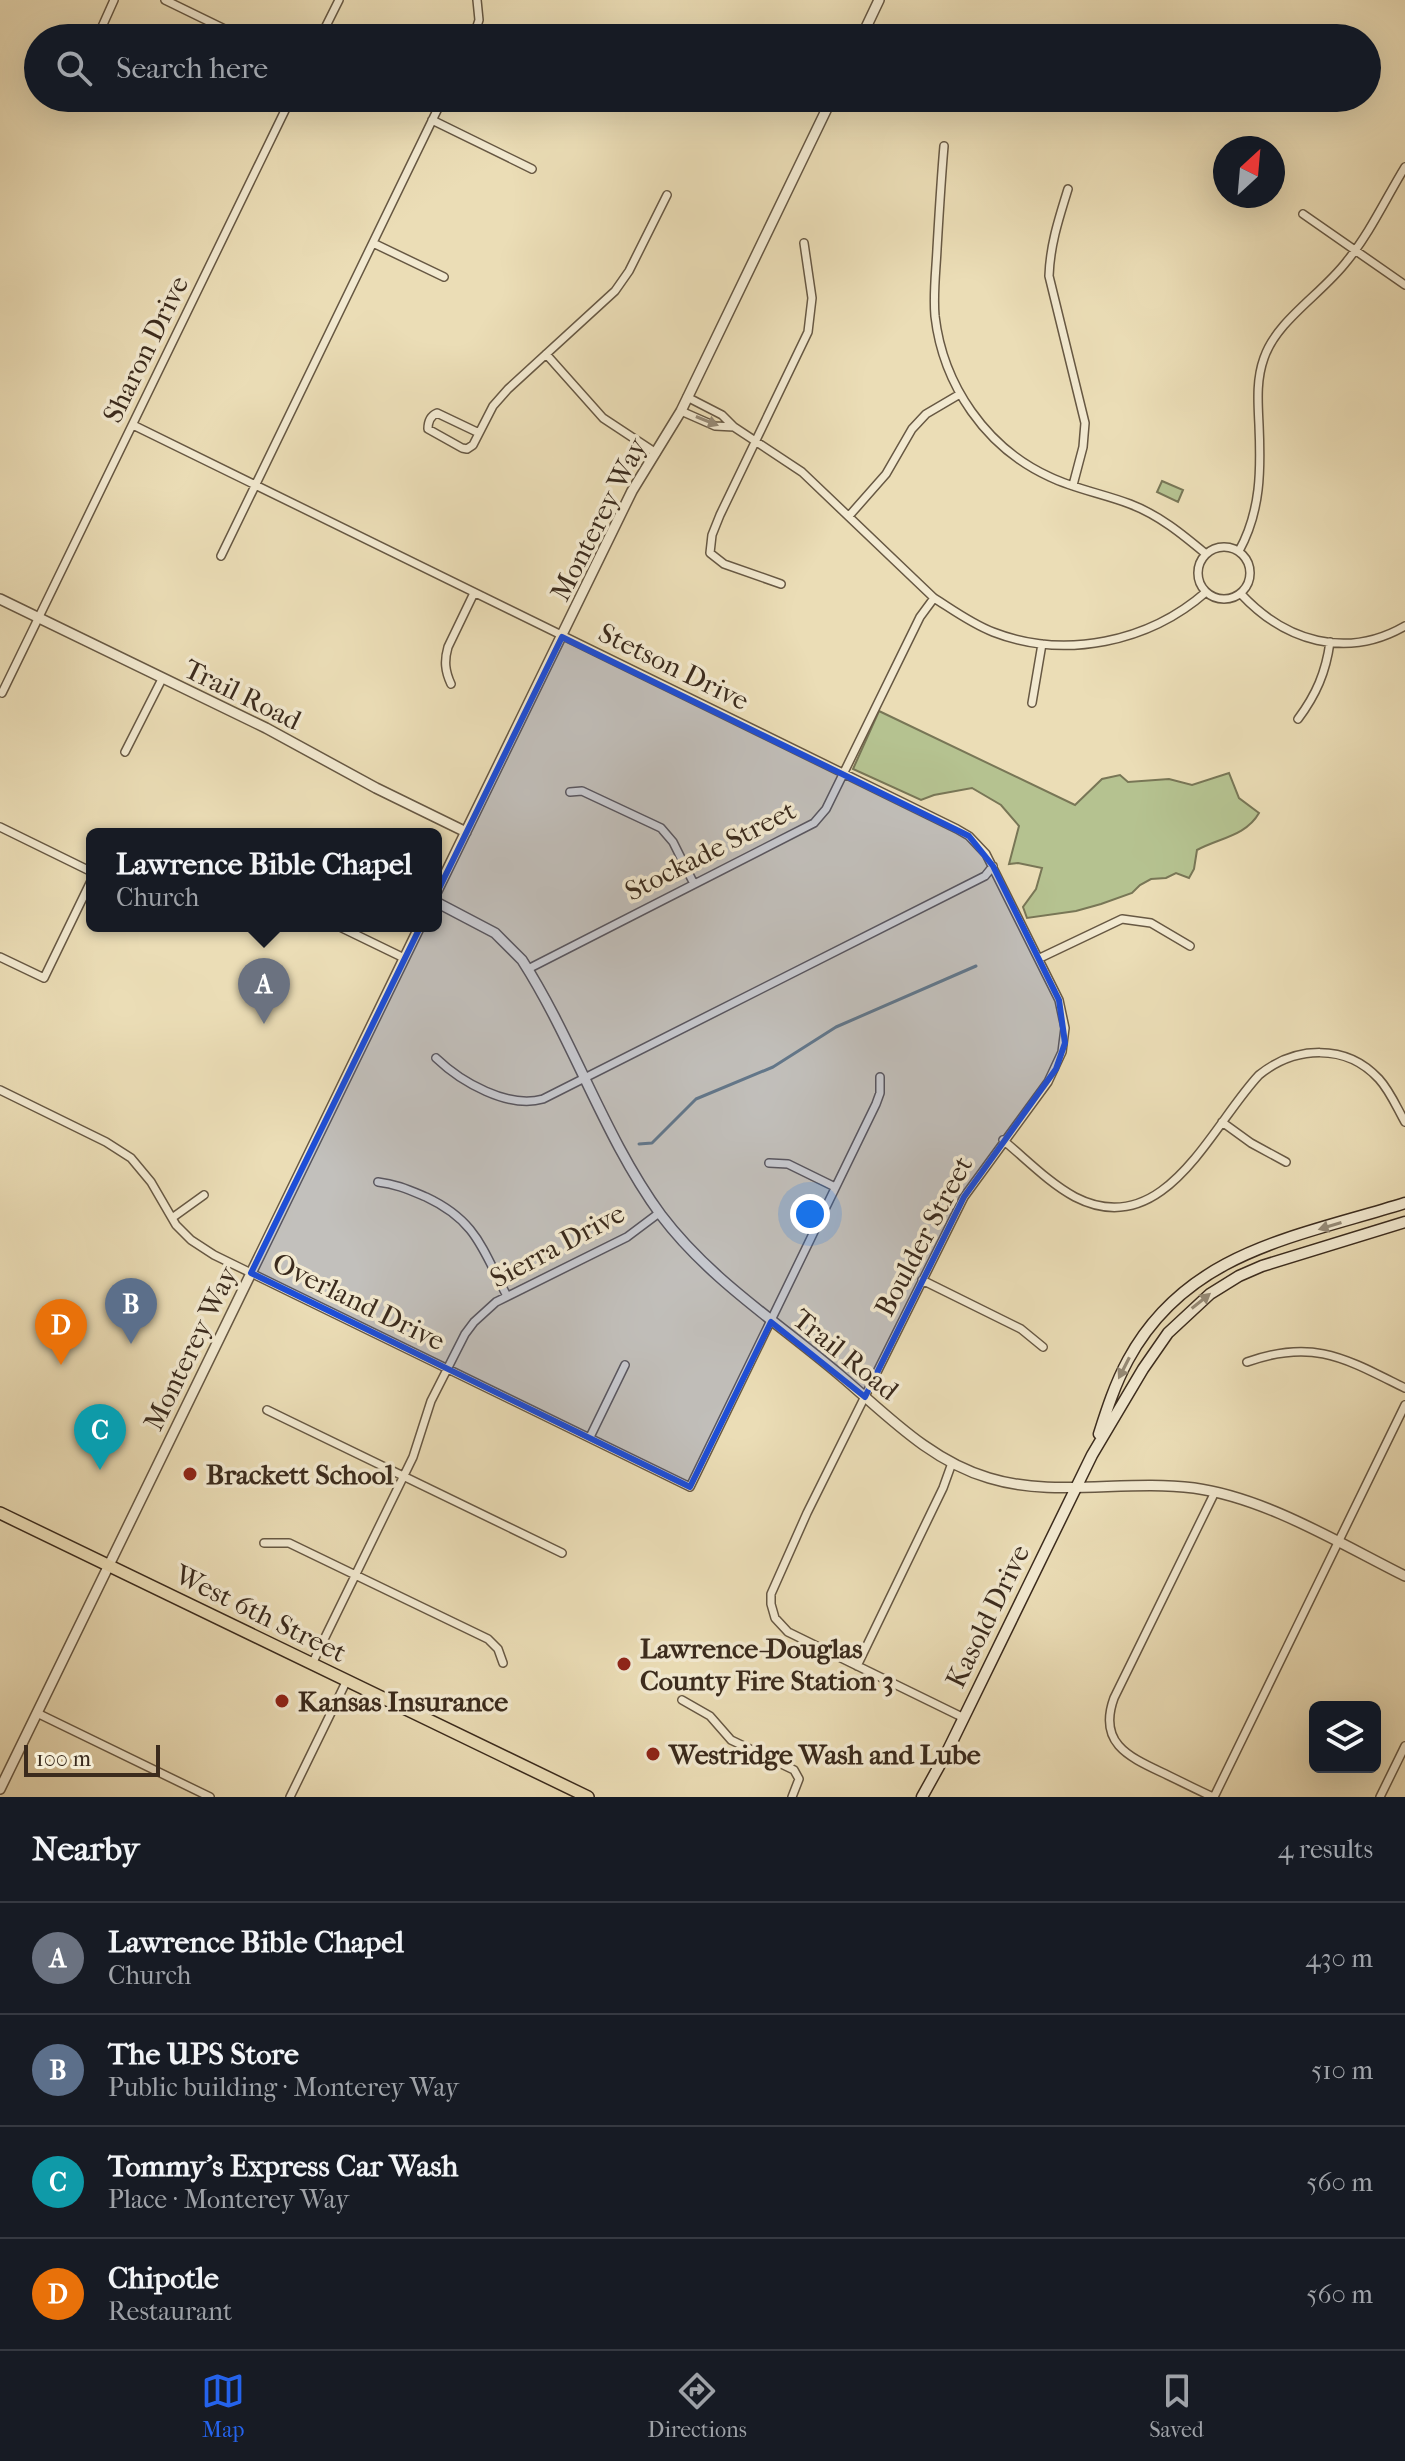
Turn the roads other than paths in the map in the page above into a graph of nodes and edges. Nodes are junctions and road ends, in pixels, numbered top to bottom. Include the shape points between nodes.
1 (114, 0) edge
2 (165, 0) edge
3 (339, 0) edge
4 (477, 0) edge
5 (879, 0) edge
6 (103, 24) edge
7 (214, 24) edge
8 (327, 24) edge
9 (478, 24) edge
10 (868, 24) edge
11 (284, 112) edge
12 (436, 112) edge
13 (825, 112) edge
14 (432, 120) junction
15 (944, 146) dead end
16 (1405, 167) edge
17 (532, 169) dead end
18 (1068, 189) dead end
19 (667, 195) dead end
20 (1303, 214) dead end
21 (373, 243) junction
22 (804, 243) dead end
23 (1355, 250) junction
24 (444, 277) dead end
25 (1405, 285) edge
26 (546, 354) junction
27 (960, 394) junction
28 (687, 397) junction
29 (681, 411) junction
30 (133, 425) junction
31 (734, 427) junction
32 (479, 433) junction
33 (755, 439) junction
34 (656, 453) junction
35 (256, 484) junction
36 (1073, 485) junction
37 (849, 516) junction
38 (1239, 551) junction
39 (1206, 554) junction
40 (221, 556) dead end
41 (781, 584) dead end
42 (1206, 592) junction
43 (474, 593) junction
44 (1241, 594) junction
45 (934, 598) junction
46 (0, 599) edge
47 (38, 618) junction
48 (1405, 626) edge
49 (562, 637) junction
50 (1330, 642) junction
51 (1042, 644) junction
52 (162, 679) junction
53 (451, 684) dead end
54 (2, 693) dead end
55 (1032, 703) dead end
56 (1298, 719) dead end
57 (125, 752) dead end
58 (844, 773) junction
59 (570, 792) dead end
60 (0, 827) edge
61 (466, 832) junction
62 (993, 866) junction
63 (86, 869) edge
64 (442, 881) edge
65 (694, 884) junction
66 (86, 891) edge
67 (442, 905) edge
68 (1025, 928) joint
69 (350, 932) edge
70 (417, 932) edge
71 (1190, 946) dead end
72 (0, 957) edge
73 (404, 958) junction
74 (1040, 958) junction
75 (528, 969) junction
76 (436, 1058) dead end
77 (584, 1077) junction
78 (880, 1077) dead end
79 (0, 1090) edge
80 (1404, 1117) edge
81 (1222, 1122) junction
82 (1003, 1140) junction
83 (1286, 1162) dead end
84 (769, 1163) dead end
85 (378, 1182) dead end
86 (835, 1187) junction
87 (204, 1195) dead end
88 (1405, 1203) edge
89 (659, 1213) junction
90 (172, 1218) junction
91 (1405, 1222) edge
92 (251, 1273) junction
93 (922, 1280) junction
94 (507, 1296) junction
95 (771, 1322) junction
96 (1043, 1347) dead end
97 (1247, 1362) dead end
98 (625, 1365) dead end
99 (448, 1369) junction
100 (1405, 1388) edge
101 (865, 1397) junction
102 (1405, 1405) edge
103 (267, 1410) dead end
104 (590, 1437) junction
105 (1092, 1455) junction
106 (952, 1463) junction
107 (403, 1477) junction
108 (1077, 1486) junction
109 (1215, 1492) junction
110 (0, 1513) edge
111 (264, 1543) dead end
112 (1338, 1543) junction
113 (562, 1553) dead end
114 (109, 1566) junction
115 (356, 1575) junction
116 (1405, 1576) edge
117 (503, 1663) dead end
118 (312, 1664) junction
119 (857, 1666) junction
120 (347, 1680) junction
121 (682, 1700) dead end
122 (37, 1713) junction
123 (964, 1718) junction
124 (1405, 1746) edge
125 (0, 1789) edge
126 (210, 1797) edge
127 (290, 1797) edge
128 (588, 1797) edge
129 (792, 1797) edge
130 (922, 1797) edge
131 (1213, 1797) edge
132 (1380, 1797) edge

1 - 6 street
2 - 7 street
3 - 8 street
4 - 9 street
5 - 10 street
11 - 30 street, Sharon Drive
12 - 14 street
13 - 28 street, Monterey Way
14 - 17 street
14 - 21 street
15 - 27 street via 935,315 943,356
16 - 23 street
18 - 36 street via 1054,233 1049,276 1085,423
19 - 26 street via 615,291
20 - 23 street
21 - 24 street
21 - 35 street
22 - 33 street via 812,298 808,332
23 - 25 street
23 - 38 street via 1286,323 1264,359 1258,389 1260,483
26 - 32 street via 493,406
26 - 34 street via 603,418
27 - 36 street via 991,436 1012,454
27 - 37 street via 912,429 886,474
28 - 29 street, Monterey Way
28 - 31 street
29 -> 31 street via 715,426
29 - 34 street, Monterey Way
30 - 35 street, Stetson Drive
30 - 47 street, Sharon Drive
31 - 33 street
32 - 32 street via 467,449 433,433 428,424 437,413
33 - 37 street via 802,472
33 - 41 street via 712,535 710,553 724,564
34 - 49 street, Monterey Way via 632,491
35 - 40 street
35 - 43 street, Stetson Drive
36 - 39 street via 1152,514
37 - 45 street
38 - 39 street via 1222,546
38 - 44 street via 1251,572
39 - 42 street via 1198,577
42 - 44 street via 1219,599
42 - 51 street via 1167,620 1127,637
43 - 49 street, Stetson Drive
43 - 53 street via 445,657
44 - 50 street via 1278,626
45 - 51 street via 992,632
45 - 58 street, Stockade Street
46 - 47 street, Trail Road
47 - 52 street, Trail Road
47 - 54 street, Sharon Drive
48 - 50 street via 1363,641
49 - 58 street, Stetson Drive
49 - 61 street, Monterey Way
50 - 56 street via 1317,690
51 - 55 street
52 - 57 street
52 - 61 street, Trail Road
58 - 62 street, Stetson Drive via 957,829 980,846
58 - 65 street, Stockade Street via 814,823
59 - 65 street via 582,791 661,828
60 - 63 street
61 - 64 street, Monterey Way
62 - 68 street, Stetson Drive
62 - 77 street via 985,876
65 - 75 street, Stockade Street
66 - 72 street via 44,978
67 - 75 street, Trail Road via 495,933
68 - 74 street, Boulder Street
69 - 73 street
70 - 73 street, Monterey Way
71 - 74 street via 1151,923 1122,919
73 - 92 street, Monterey Way
74 - 82 street, Boulder Street via 1063,1014 1065,1043 1048,1082
75 - 77 street, Trail Road
76 - 77 street via 452,1074 514,1102 543,1099
77 - 89 street, Trail Road
78 - 86 street via 876,1104
79 - 90 street, Overland Drive via 121,1151 146,1174
80 - 81 street via 1368,1069 1345,1056 1314,1052 1270,1066
81 - 82 street via 1173,1183 1126,1208 1076,1198
81 - 83 street
82 - 93 street, Boulder Street via 964,1197
84 - 86 street via 788,1164
85 - 94 street via 397,1184 464,1221
86 - 95 street
87 - 90 street
88 -> 105 main road, Kasold Drive via 1269,1245 1222,1265 1187,1289 1128,1359
89 - 94 street, Sierra Drive via 627,1237
89 - 95 street, Trail Road via 713,1272
90 - 92 street, Overland Drive via 201,1247
105 -> 91 main road, Kasold Drive via 1168,1333 1210,1294 1262,1266
92 - 99 street, Overland Drive
92 - 114 street, Monterey Way
93 - 96 street via 1021,1329
93 - 101 street, Boulder Street
94 - 99 street, Sierra Drive via 474,1322
95 - 101 street, Trail Road
95 - 104 street, Overland Drive via 690,1487
97 - 100 street via 1289,1351 1320,1352
98 - 104 street
99 - 104 street, Overland Drive
99 - 107 street, Sierra Drive
101 - 106 street, Trail Road
101 - 119 street, Boulder Street via 774,1585 771,1604 788,1632
102 - 112 street
103 - 107 street
105 - 108 main road, Kasold Drive
106 - 108 street, Trail Road via 1010,1484
106 - 119 street
107 - 113 street
107 - 115 street, Sierra Drive
108 - 109 street, Trail Road
108 - 123 main road, Kasold Drive
109 - 112 street, Trail Road via 1262,1506
109 - 131 street via 1114,1698 1109,1719 1114,1739 1131,1758
110 - 114 main road, West 6th Street
111 - 115 street via 289,1543
112 - 116 street, Trail Road
112 - 131 street
114 - 118 main road, West 6th Street
114 - 122 street, Monterey Way
115 - 117 street via 488,1639
115 - 118 street, Sierra Drive
118 - 120 main road, West 6th Street
119 - 123 street
120 - 127 street
120 - 128 main road, West 6th Street
121 - 129 street via 710,1716 731,1740 794,1770 799,1779
122 - 125 street, Monterey Way
122 - 126 street
123 - 130 main road, Kasold Drive
124 - 132 street

